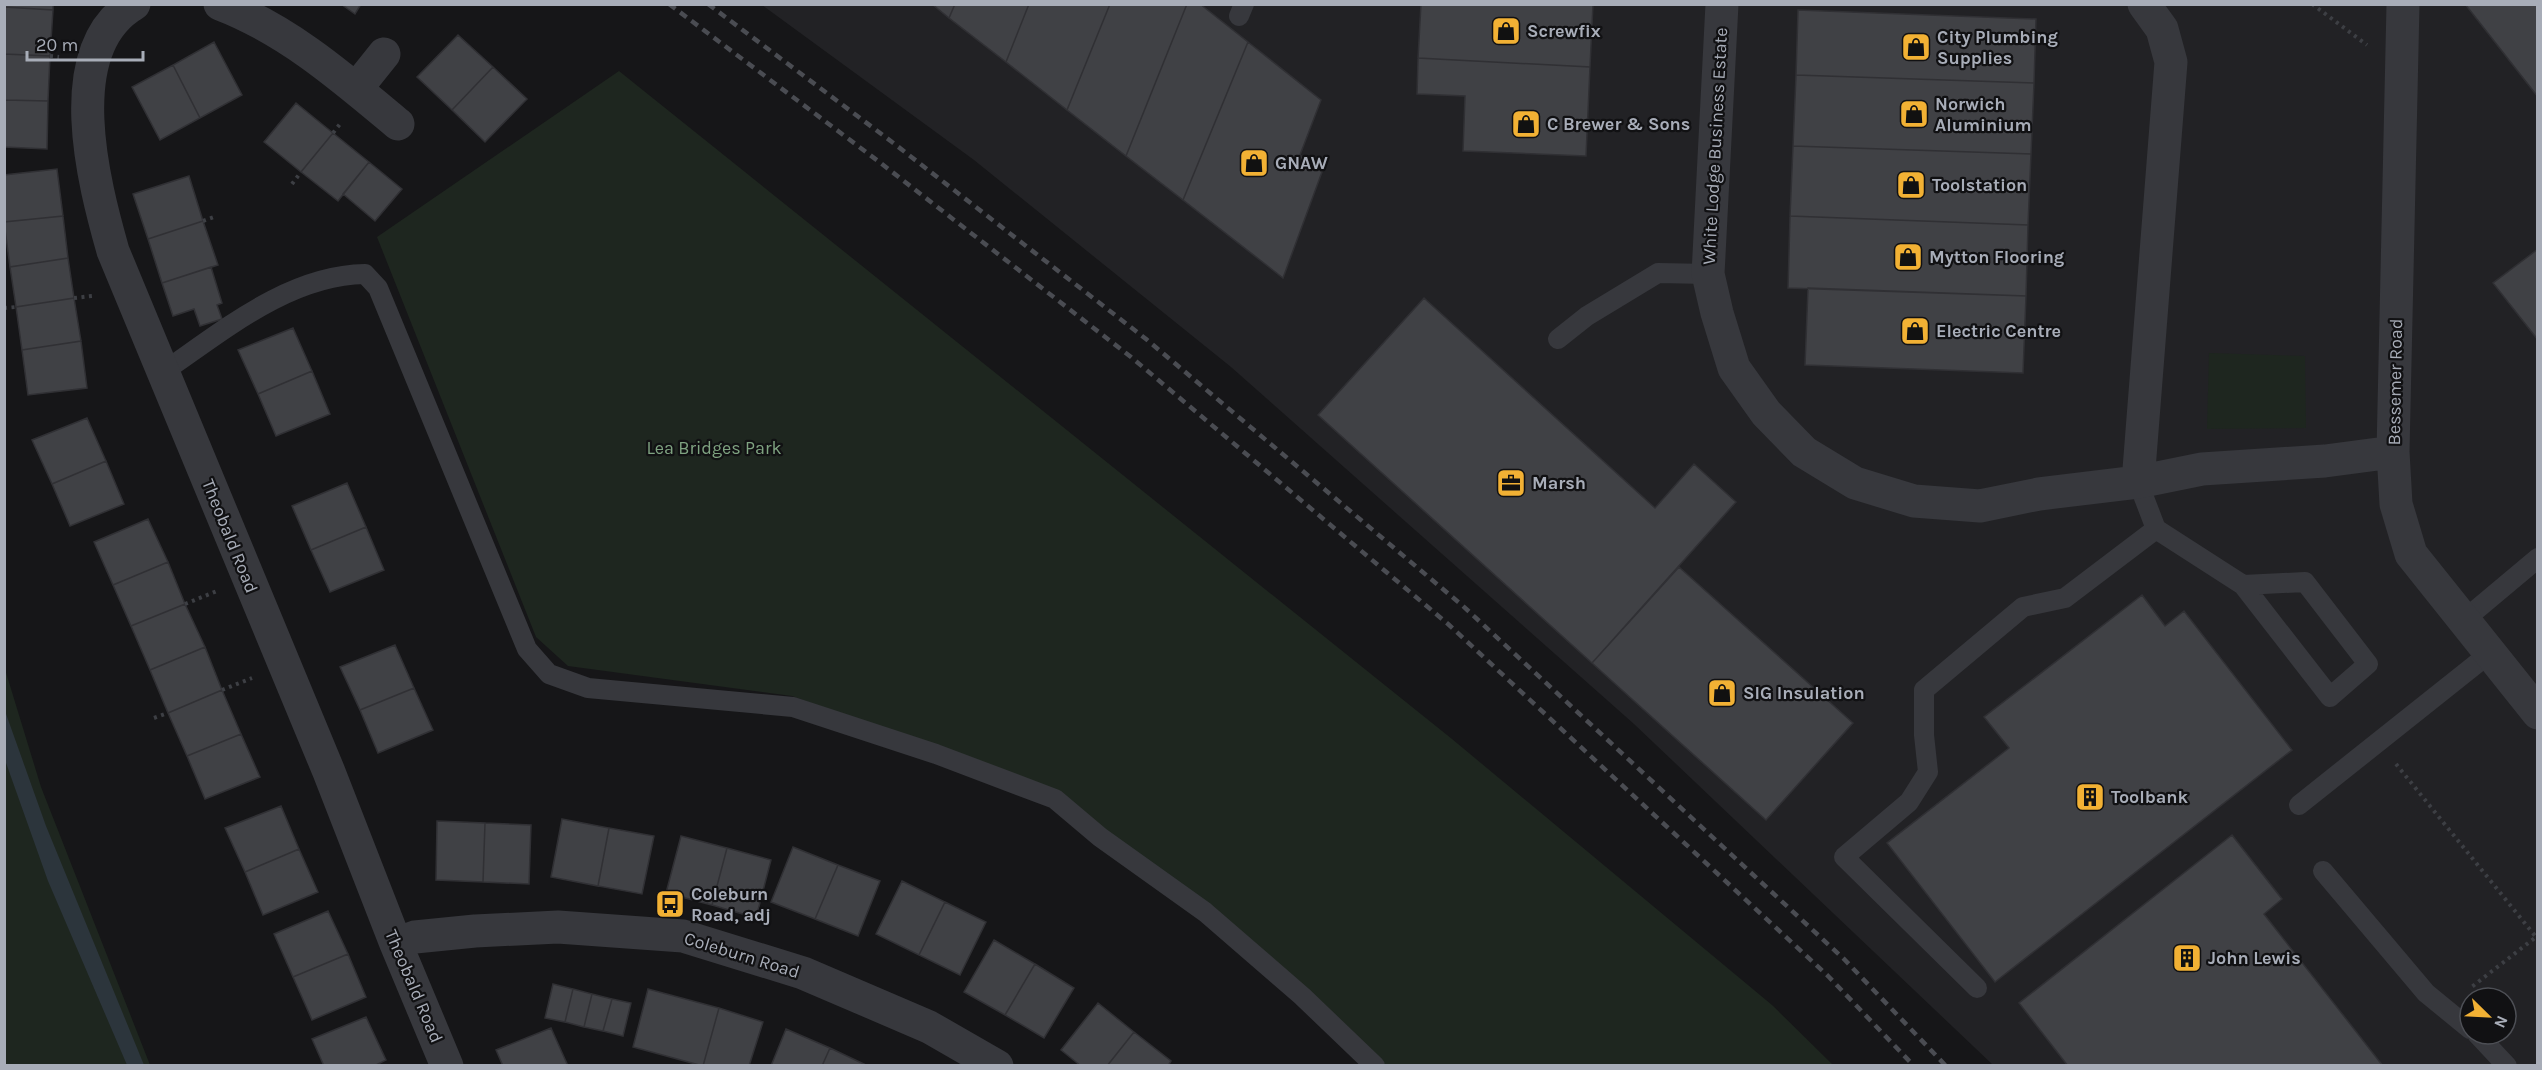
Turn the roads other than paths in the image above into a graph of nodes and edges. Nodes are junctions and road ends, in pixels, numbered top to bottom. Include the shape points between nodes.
1 (134, 4) edge
2 (220, 4) edge
3 (1722, 4) edge
4 (2144, 4) edge
5 (2403, 4) edge
6 (384, 54) dead end
7 (356, 89) junction
8 (398, 124) dead end
9 (1708, 274) junction
10 (1558, 339) dead end
11 (163, 372) junction
12 (2393, 452) junction
13 (2138, 482) junction
14 (2156, 529) junction
15 (2538, 558) edge
16 (2243, 585) junction
17 (2464, 620) junction
18 (2490, 653) junction
19 (2538, 713) edge
20 (2299, 805) dead end
21 (2323, 871) dead end
22 (396, 944) junction
23 (1977, 988) dead end
24 (2458, 1019) edge
25 (2488, 1046) edge
26 (447, 1065) edge
27 (998, 1065) edge
28 (1375, 1065) edge
29 (2508, 1065) edge

1 - 11 street, Theobald Road via 107,28 90,66 88,129 102,213 113,251
2 - 7 street via 276,32
3 - 9 street, White Lodge Business Estate
4 - 13 street via 2162,29 2171,62
5 - 12 street, Bessemer Road
6 - 7 street
7 - 8 street
9 - 10 lane via 1658,273 1587,316
9 - 13 street, White Lodge Business Estate via 1734,368 1766,413 1804,452 1855,483 1914,501 1980,506 2039,494
11 - 22 street, Theobald Road
11 - 28 lane via 238,318 319,280 365,274 378,288 527,649 549,674 588,688 793,707 936,754 1055,799 1100,837 1205,912
12 - 13 street, White Lodge Business Estate via 2202,469
12 - 17 street, Bessemer Road via 2396,504 2411,554
13 - 14 lane
14 - 16 lane
14 - 23 lane via 2066,598 2023,607 1924,690 1928,772 1909,801 1844,857
15 - 17 lane
16 - 16 lane via 2305,582 2368,664 2330,697
17 - 18 street, Bessemer Road
18 - 19 street, Bessemer Road
18 - 20 lane
21 - 24 lane via 2426,993
22 - 26 street, Theobald Road
22 - 27 street, Coleburn Road via 415,937 558,927 682,936 803,973 929,1027
25 - 29 lane

